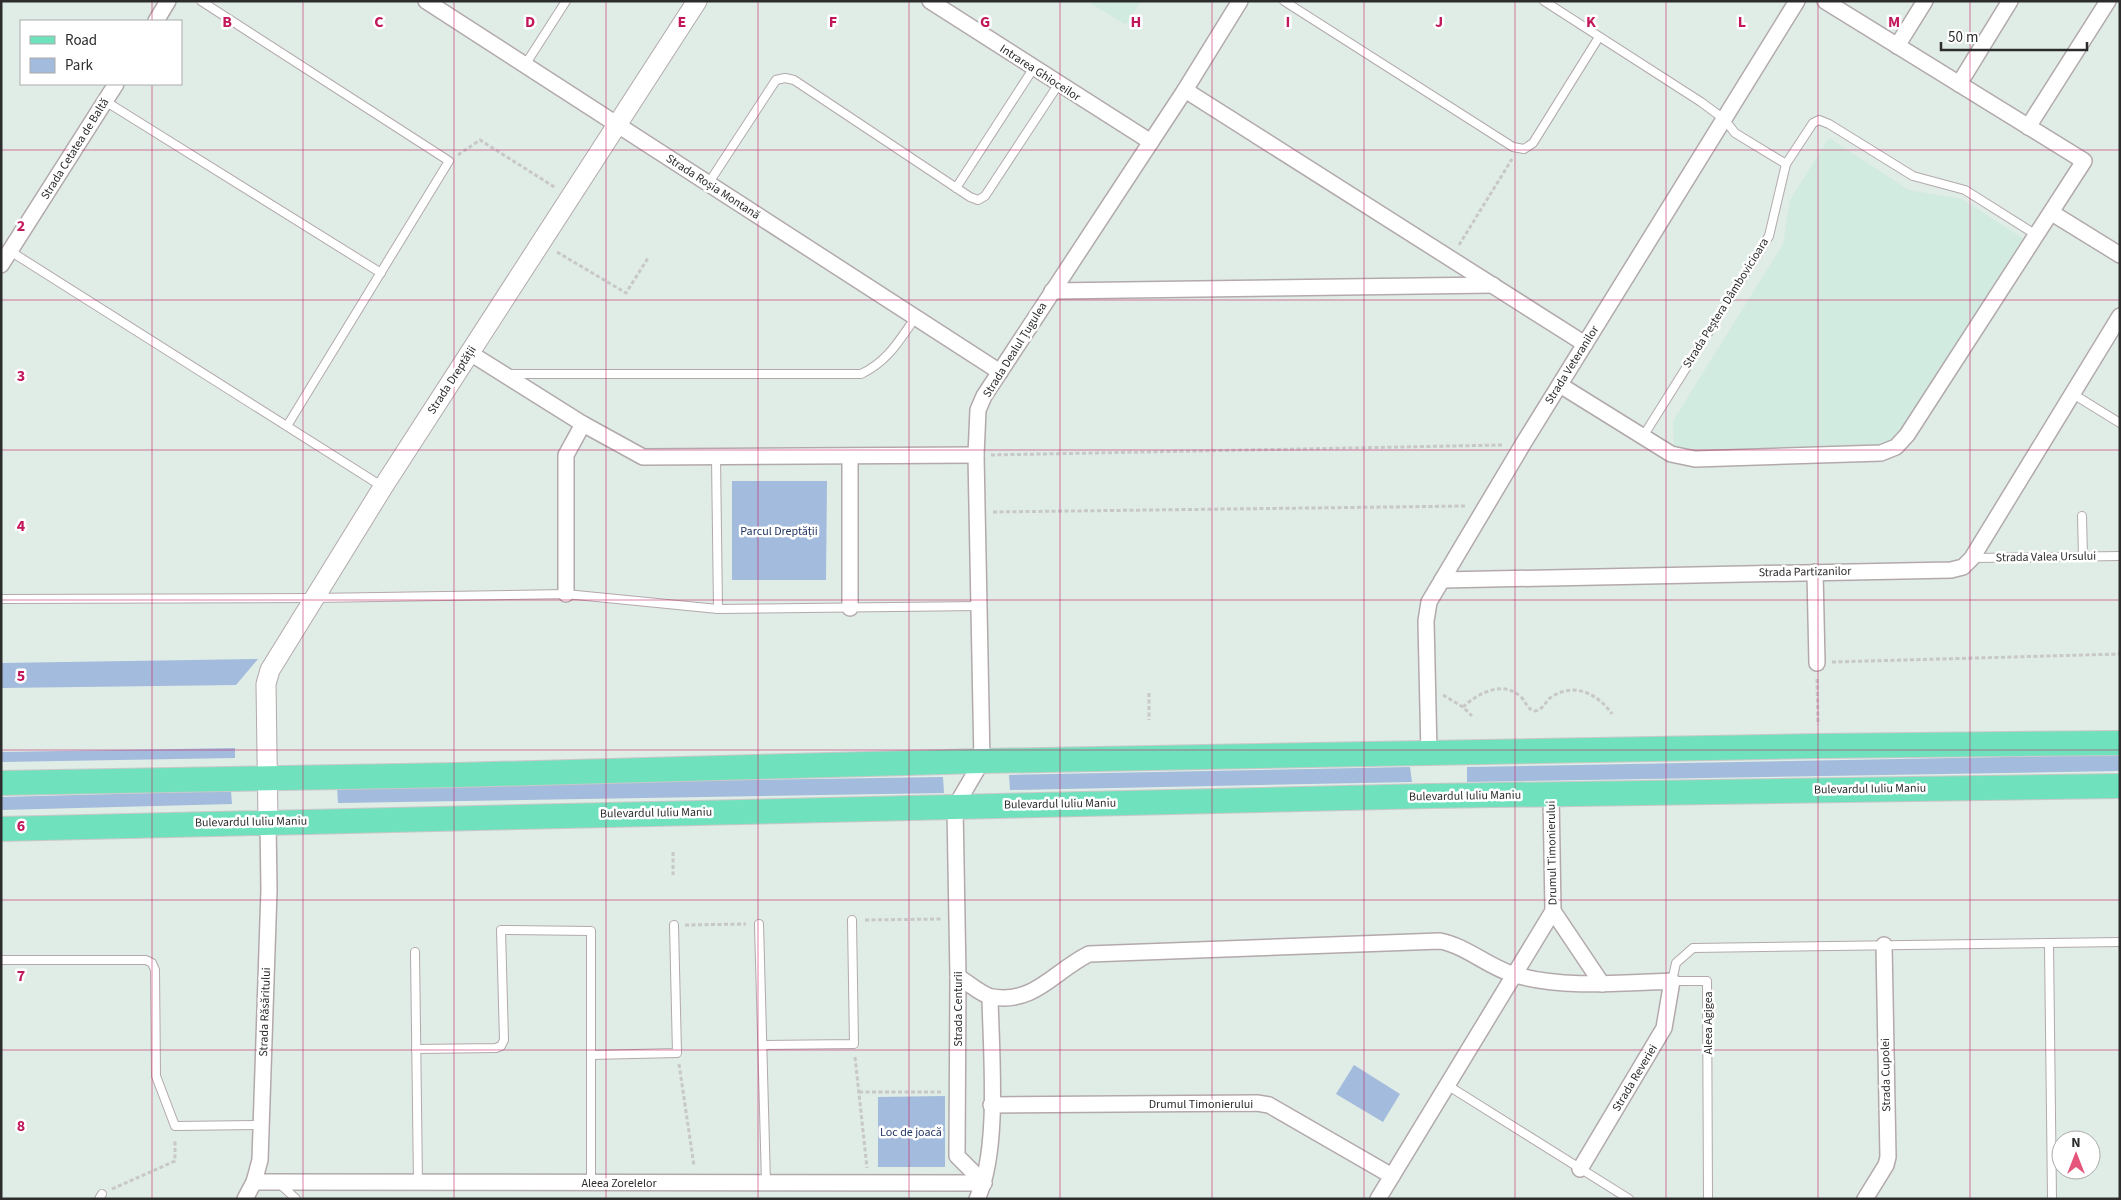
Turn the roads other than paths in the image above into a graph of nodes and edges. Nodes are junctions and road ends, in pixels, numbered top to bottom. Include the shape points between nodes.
1 (168, 1) edge
2 (201, 1) edge
3 (426, 1) edge
4 (566, 1) edge
5 (697, 1) edge
6 (1240, 1) edge
7 (1284, 1) edge
8 (1544, 1) edge
9 (1797, 1) edge
10 (1825, 1) edge
11 (1925, 1) edge
12 (2010, 1) edge
13 (2108, 1) edge
14 (938, 4) edge
15 (157, 20) edge
16 (1599, 37) junction
17 (1897, 46) junction
18 (525, 65) junction
19 (1033, 69) junction
20 (1959, 84) junction
21 (115, 85) edge
22 (1058, 85) junction
23 (1185, 90) junction
24 (105, 101) junction
25 (1724, 119) junction
26 (616, 124) junction
27 (2028, 127) junction
28 (1151, 142) junction
29 (1786, 164) junction
30 (708, 184) junction
31 (956, 188) junction
32 (2052, 213) junction
33 (2038, 236) junction
34 (10, 251) junction
35 (2120, 256) edge
36 (1, 265) edge
37 (381, 273) junction
38 (1493, 285) junction
39 (1052, 291) junction
40 (2120, 316) edge
41 (915, 318) junction
42 (1585, 344) junction
43 (470, 353) junction
44 (1000, 372) junction
45 (503, 374) junction
46 (1560, 384) junction
47 (2073, 394) junction
48 (2120, 423) edge
49 (583, 424) junction
50 (287, 426) junction
51 (1642, 438) junction
52 (976, 456) junction
53 (716, 457) junction
54 (850, 457) junction
55 (383, 487) junction
56 (2082, 516) dead end
57 (2082, 556) junction
58 (2120, 556) edge
59 (1972, 558) junction
60 (1814, 572) junction
61 (1442, 580) junction
62 (566, 594) junction
63 (313, 598) junction
64 (1, 599) edge
65 (980, 606) junction
66 (850, 608) junction
67 (718, 609) junction
68 (1817, 663) road end
69 (2120, 743) edge
70 (1429, 753) junction
71 (982, 760) junction
72 (267, 779) junction
73 (1, 783) edge
74 (2120, 786) edge
75 (1551, 794) junction
76 (955, 806) junction
77 (268, 821) junction
78 (1, 829) edge
79 (1553, 911) junction
80 (852, 920) road end
81 (760, 924) road end
82 (674, 925) road end
83 (2120, 942) edge
84 (2049, 944) junction
85 (1884, 946) junction
86 (415, 952) dead end
87 (1, 960) edge
88 (1514, 974) junction
89 (958, 976) junction
90 (1672, 981) junction
91 (1602, 984) junction
92 (990, 997) junction
93 (763, 1045) junction
94 (416, 1049) junction
95 (591, 1055) junction
96 (1447, 1085) junction
97 (991, 1105) junction
98 (262, 1126) junction
99 (1580, 1169) junction
100 (1392, 1176) junction
101 (254, 1182) junction
102 (279, 1183) junction
103 (418, 1183) junction
104 (591, 1183) junction
105 (766, 1183) junction
106 (984, 1183) junction
107 (245, 1199) edge
108 (296, 1199) edge
109 (977, 1199) edge
110 (1378, 1199) edge
111 (1630, 1199) edge
112 (1708, 1199) edge
113 (1865, 1199) edge
114 (2052, 1199) edge

1 - 15 street
2 - 37 lane via 449,161
3 - 18 street, Strada Roșia Montană
4 - 18 lane
5 - 26 street, Strada Dreptății
6 - 23 street, Strada Dealul Țugulea
7 - 16 lane via 1521,149 1533,143
8 - 16 lane
9 - 25 street, Strada Veteranilor
10 - 17 street
11 - 17 street
12 - 20 street
13 - 27 street
14 - 19 street, Intrarea Ghioceilor
16 - 25 lane
17 - 20 street
18 - 26 street, Strada Roșia Montană
19 - 22 street, Intrarea Ghioceilor
19 - 31 lane
20 - 27 street
21 - 24 street, Strada Cetatea de Baltă
22 - 28 street, Intrarea Ghioceilor
22 - 31 lane via 985,196 978,200
23 - 28 street, Strada Dealul Țugulea
23 - 38 street
24 - 34 street, Strada Cetatea de Baltă
24 - 37 lane
25 - 29 lane via 1735,133
25 - 42 street, Strada Veteranilor
26 - 30 street, Strada Roșia Montană
26 - 43 street, Strada Dreptății
27 - 32 street via 2084,161
28 - 39 street, Strada Dealul Țugulea
29 - 33 lane, Strada Peștera Dâmbovicioara via 1813,123 1819,120 1913,176 1965,190
29 - 51 lane, Strada Peștera Dâmbovicioara via 1769,236
30 - 31 lane via 776,80 784,78 794,80
30 - 41 street, Strada Roșia Montană
32 - 33 street
32 - 35 street
33 - 51 street via 1896,447 1881,453 1695,459 1671,454
34 - 36 street, Strada Cetatea de Baltă
34 - 50 lane
37 - 50 lane
38 - 39 street
38 - 42 street
39 - 44 street, Strada Dealul Țugulea
40 - 47 street, Strada Partizanilor
41 - 44 street, Strada Roșia Montană
41 - 45 lane via 887,357 875,368 861,374
42 - 46 street, Strada Veteranilor
43 - 45 street
43 - 55 street, Strada Dreptății
44 - 52 street, Strada Dealul Țugulea via 978,410
45 - 49 street
46 - 51 street
46 - 61 street, Strada Veteranilor
47 - 48 lane
47 - 59 street, Strada Partizanilor
49 - 53 street via 643,457
49 - 62 street via 566,456
50 - 55 lane
52 - 54 street
52 - 65 street, Strada Dealul Țugulea
53 - 54 street
53 - 67 lane
54 - 66 street
55 - 63 street, Strada Dreptății
56 - 57 lane
57 - 58 lane, Strada Valea Ursului
57 - 59 lane, Strada Valea Ursului
59 - 60 street, Strada Partizanilor via 1951,570
60 - 61 street, Strada Partizanilor
60 - 68 street
61 - 70 street, Strada Veteranilor via 1426,612
62 - 63 lane
62 - 67 lane
63 - 64 lane
63 - 72 street, Strada Dreptății via 267,677
65 - 66 lane
65 - 71 street, Strada Dealul Țugulea
66 - 67 lane
69 - 70 main road
70 - 71 main road
71 - 72 main road
71 - 76 street
72 - 73 main road
72 - 77 street, Strada Dreptății
74 - 75 main road, Bulevardul Iuliu Maniu
75 - 76 main road, Bulevardul Iuliu Maniu
75 - 79 street, Drumul Timonierului
76 - 77 main road, Bulevardul Iuliu Maniu
76 - 89 street, Strada Centurii
77 - 78 main road, Bulevardul Iuliu Maniu
77 - 98 street, Strada Răsăritului
79 - 88 street
79 - 91 street
80 - 93 lane via 854,1044
81 - 93 lane
82 - 95 lane via 677,1053
83 - 84 lane
84 - 85 lane
84 - 114 lane
85 - 90 lane via 1693,948 1676,963
85 - 113 street, Strada Cupolei via 1888,1157 1884,1170
86 - 94 lane
87 - 98 lane via 146,960 152,963 155,970 156,1076 175,1126
88 - 91 street, Aleea Agigea
88 - 92 street, Aleea Agigea via 1492,966 1454,944 1440,941 1089,954 1070,963 1025,996
88 - 96 street
89 - 92 street
89 - 106 street, Strada Centurii via 957,1156
90 - 91 street, Aleea Agigea
90 - 99 street, Strada Reveriei via 1664,1028
90 - 112 lane, Aleea Agigea via 1707,981
92 - 97 street
93 - 105 lane
94 - 95 lane via 501,1046 504,1040 502,930 591,930
94 - 103 lane
95 - 104 lane
96 - 99 lane
96 - 100 street
97 - 100 street, Drumul Timonierului via 1269,1105
97 - 106 street via 989,1157
98 - 101 street, Strada Răsăritului via 260,1160
99 - 111 lane
100 - 110 street
101 - 102 street, Aleea Zorelelor
101 - 107 street, Strada Răsăritului
102 - 103 street, Aleea Zorelelor
102 - 108 lane
103 - 104 street, Aleea Zorelelor
104 - 105 street, Aleea Zorelelor
105 - 106 street, Aleea Zorelelor
106 - 109 street

